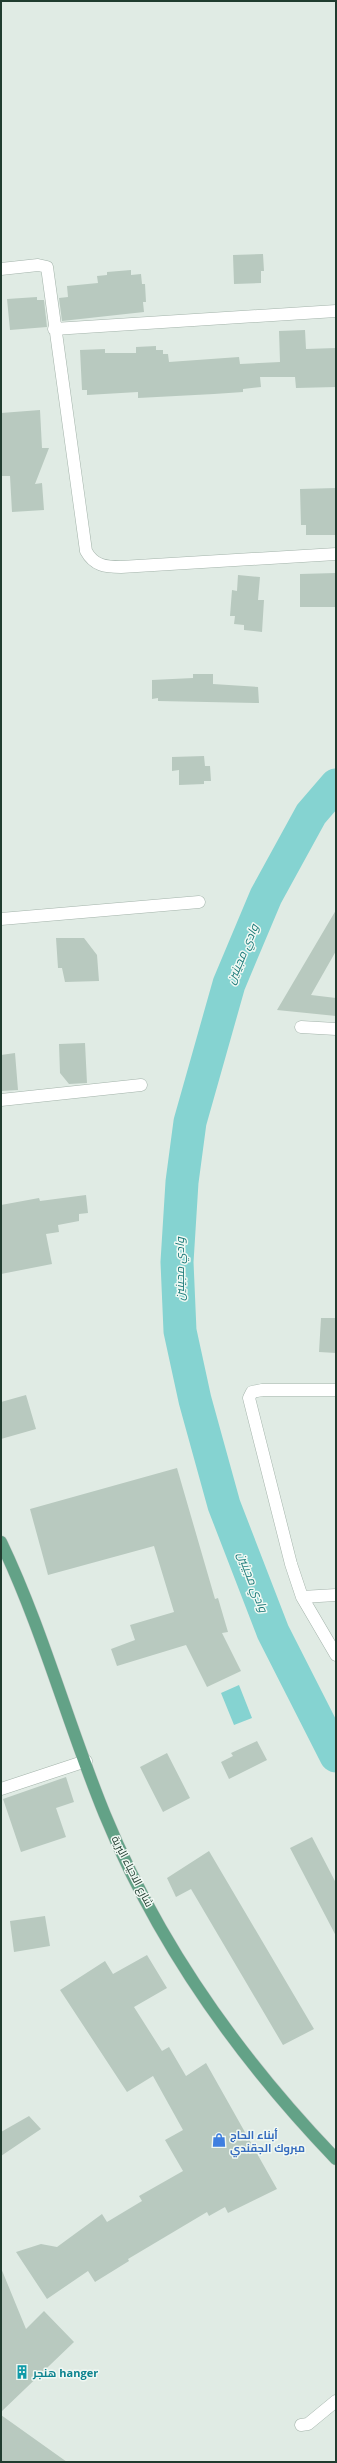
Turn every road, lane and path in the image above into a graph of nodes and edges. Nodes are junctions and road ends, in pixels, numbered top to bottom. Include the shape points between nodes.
1 (1, 269) edge
2 (336, 311) edge
3 (54, 329) junction
4 (336, 554) edge
5 (199, 902) dead end
6 (1, 919) edge
7 (301, 1027) dead end
8 (336, 1029) edge
9 (141, 1085) dead end
10 (1, 1100) edge
11 (336, 1390) edge
12 (1, 1542) edge
13 (336, 1595) edge
14 (302, 1597) junction
15 (336, 1655) edge
16 (86, 1761) junction
17 (1, 1789) edge
18 (336, 2159) edge
19 (336, 2401) edge
20 (301, 2425) dead end

1 - 3 street via 38,265 47,267
2 - 3 street
3 - 4 street via 86,552 91,560 107,567 121,568
5 - 6 street
7 - 8 street
9 - 10 street
11 - 14 street via 262,1390 252,1392 249,1398 291,1564
12 - 16 main road, شارع الاحياء البرية via 25,1595
13 - 14 street
14 - 15 street
16 - 17 street
16 - 18 main road, شارع الاحياء البرية via 105,1814 126,1860 183,1966 264,2080
19 - 20 street via 308,2424

